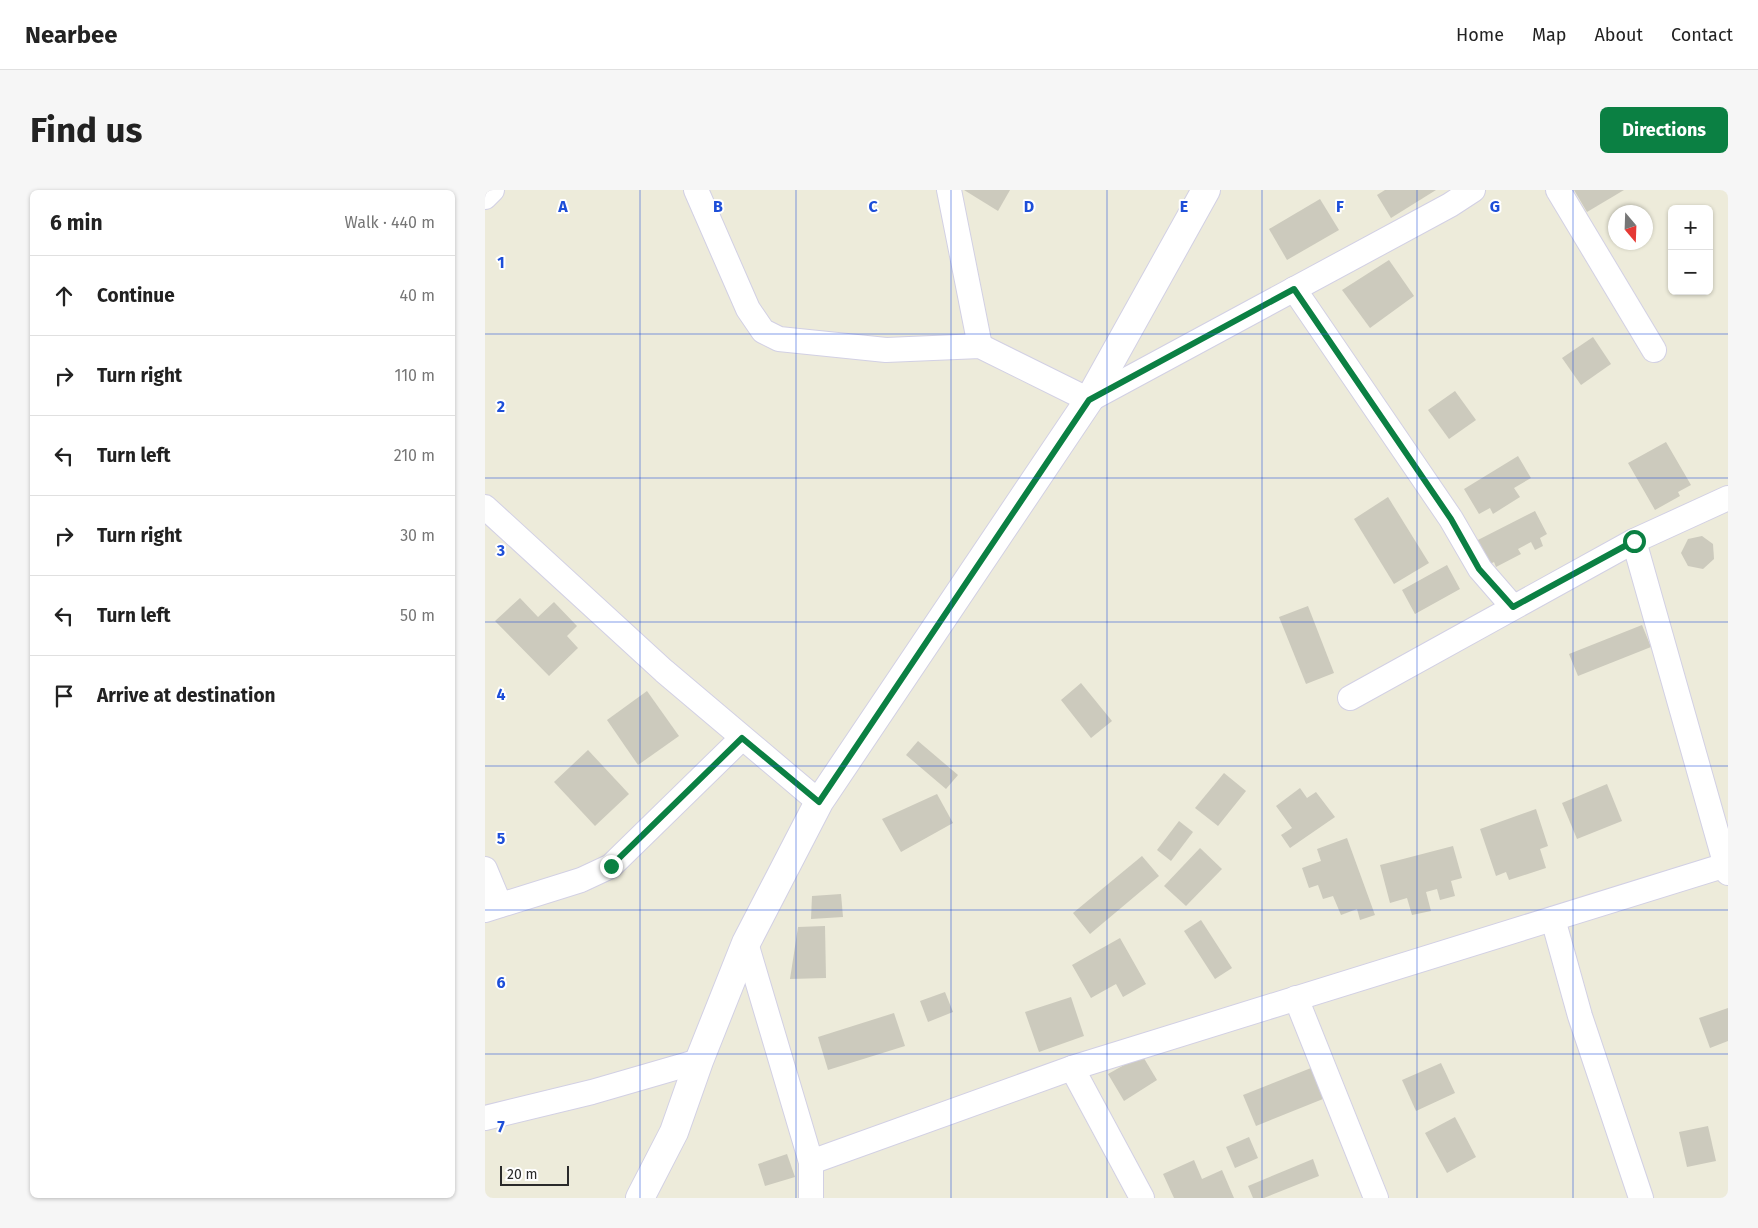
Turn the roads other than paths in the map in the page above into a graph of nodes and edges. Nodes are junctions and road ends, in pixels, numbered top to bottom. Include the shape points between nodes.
1 (492, 190) edge
2 (695, 190) edge
3 (949, 190) edge
4 (1206, 190) edge
5 (1473, 190) edge
6 (1558, 190) edge
7 (485, 197) edge
8 (1294, 289) junction
9 (980, 346) junction
10 (1654, 350) dead end
11 (1089, 400) junction
12 (1728, 498) edge
13 (485, 507) edge
14 (1634, 541) junction
15 (1513, 607) junction
16 (1350, 698) dead end
17 (742, 738) junction
18 (819, 802) junction
19 (485, 869) edge
20 (1727, 869) edge
21 (493, 908) edge
22 (1553, 919) junction
23 (746, 943) junction
24 (1296, 998) junction
25 (699, 1062) junction
26 (1072, 1068) junction
27 (485, 1118) edge
28 (811, 1162) junction
29 (641, 1198) edge
30 (811, 1198) edge
31 (1142, 1198) edge
32 (1376, 1198) edge
33 (1641, 1198) edge

1 - 7 street
2 - 9 street via 748,309 763,331 779,339 886,350
3 - 9 street
4 - 11 street
5 - 8 street
6 - 10 street
8 - 11 street
8 - 15 street via 1451,519 1479,569
9 - 11 street
11 - 18 street
12 - 14 street
13 - 17 street
14 - 15 street
14 - 20 street
15 - 16 street
17 - 18 street
17 - 21 street via 611,866 581,880
18 - 23 street
19 - 21 street
20 - 22 street
22 - 24 street
22 - 33 street via 1580,1016
23 - 25 street
23 - 28 street
24 - 26 street
24 - 32 street
25 - 27 street
25 - 29 street via 674,1132
26 - 28 street
26 - 31 street
28 - 30 street

